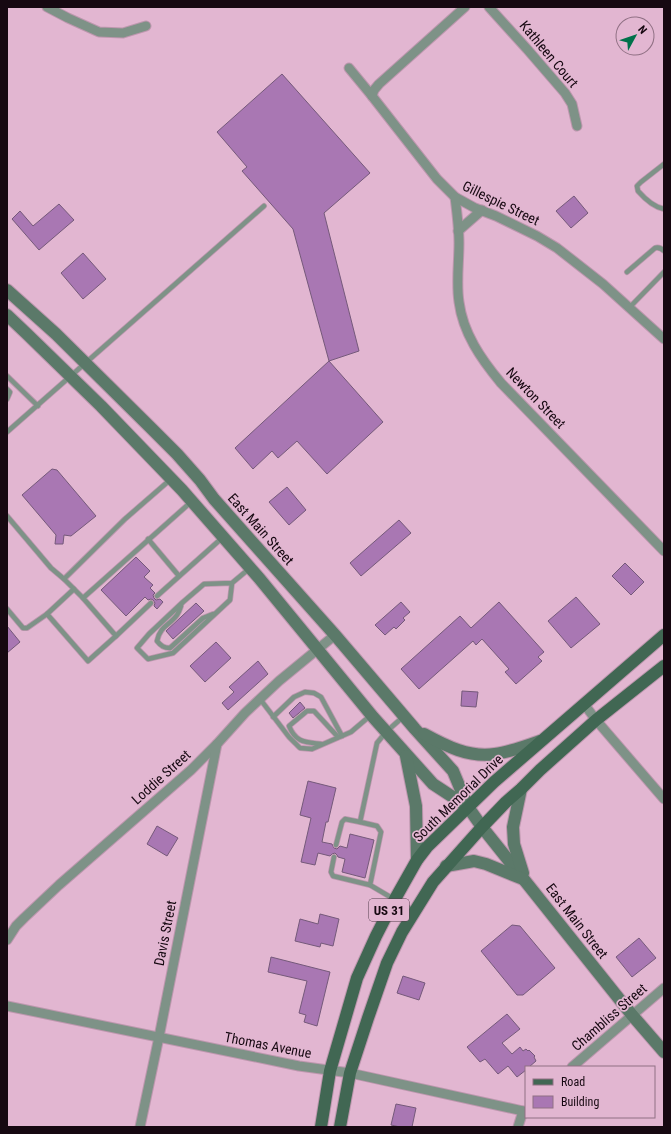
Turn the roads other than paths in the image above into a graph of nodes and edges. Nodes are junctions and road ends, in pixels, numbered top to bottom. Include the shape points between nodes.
1 (47, 7) edge
2 (465, 7) edge
3 (489, 7) edge
4 (146, 26) dead end
5 (349, 68) dead end
6 (372, 96) junction
7 (577, 126) dead end
8 (664, 164) edge
9 (455, 198) junction
10 (264, 206) dead end
11 (664, 209) edge
12 (482, 210) junction
13 (458, 231) junction
14 (664, 251) edge
15 (627, 272) dead end
16 (664, 272) edge
17 (7, 290) edge
18 (629, 308) junction
19 (11, 321) edge
20 (664, 339) edge
21 (85, 363) junction
22 (7, 376) edge
23 (70, 376) junction
24 (7, 389) edge
25 (7, 398) edge
26 (38, 406) junction
27 (7, 432) edge
28 (171, 479) junction
29 (191, 501) junction
30 (7, 516) edge
31 (223, 537) junction
32 (148, 540) junction
33 (664, 551) edge
34 (250, 568) junction
35 (179, 576) junction
36 (64, 578) junction
37 (232, 583) junction
38 (74, 589) junction
39 (157, 596) dead end
40 (83, 598) junction
41 (183, 602) junction
42 (151, 603) dead end
43 (7, 609) edge
44 (215, 613) junction
45 (47, 614) junction
46 (335, 635) junction
47 (664, 635) edge
48 (116, 636) junction
49 (316, 650) junction
50 (664, 666) edge
51 (260, 699) junction
52 (584, 704) junction
53 (371, 715) junction
54 (404, 716) junction
55 (273, 717) junction
56 (596, 720) junction
57 (415, 729) junction
58 (386, 732) junction
59 (340, 737) junction
60 (540, 741) junction
61 (217, 744) junction
62 (323, 744) junction
63 (406, 754) junction
64 (521, 789) junction
65 (664, 799) edge
66 (468, 807) junction
67 (360, 822) junction
68 (482, 827) junction
69 (336, 845) dead end
70 (334, 857) dead end
71 (417, 860) junction
72 (446, 866) junction
73 (525, 880) junction
74 (370, 885) junction
75 (395, 899) junction
76 (414, 912) junction
77 (7, 940) edge
78 (664, 988) edge
79 (7, 1006) edge
80 (632, 1015) junction
81 (159, 1037) junction
82 (664, 1052) edge
83 (573, 1066) edge
84 (330, 1071) junction
85 (350, 1073) junction
86 (524, 1109) edge
87 (140, 1127) edge
88 (321, 1127) edge
89 (340, 1127) edge
90 (518, 1127) edge

1 - 4 street via 99,32 123,33
2 - 6 street via 379,84
3 - 7 street, Kathleen Court via 565,93 572,104
5 - 6 street, Gillespie Street
6 - 9 street, Gillespie Street
8 - 11 lane via 637,186 638,192 648,202
9 - 12 street, Gillespie Street
9 - 13 street, Newton Street
10 - 21 lane
12 - 13 street
12 - 18 street, Gillespie Street via 557,248
13 - 33 street, Newton Street via 459,302 469,334 486,365
14 - 15 lane via 662,248 654,248
16 - 18 lane
17 - 21 main road, East Main Street
18 - 20 street, Gillespie Street
19 - 23 main road, East Main Street
21 - 23 lane
21 - 46 main road, East Main Street via 177,454
22 - 26 lane
23 - 26 lane
23 - 28 main road, East Main Street
24 - 25 lane via 10,392
26 - 27 lane
28 - 29 main road, East Main Street
28 - 36 lane
29 - 31 main road, East Main Street
29 - 32 lane
30 - 36 lane via 51,568
31 - 34 main road, East Main Street
31 - 35 lane
32 - 35 lane
32 - 40 lane
34 - 37 lane
34 - 49 main road, East Main Street
35 - 39 lane
36 - 38 lane
37 - 41 lane via 204,584
37 - 44 lane via 230,600
38 - 40 lane
38 - 45 lane
40 - 48 lane
41 - 44 lane via 176,616 159,634 157,640 164,648 170,648 203,618
41 - 44 lane via 137,648 148,659 173,653
42 - 48 lane
43 - 45 lane via 23,628 27,628
45 - 48 lane via 88,661
46 - 49 street, Loddie Street
46 - 54 main road, East Main Street
47 - 52 main road, South Memorial Drive / US 31
49 - 51 street, Loddie Street
49 - 53 main road, East Main Street
50 - 56 main road, US 31
51 - 55 lane
51 - 61 street, Loddie Street
52 - 56 street
52 - 60 main road, South Memorial Drive / US 31
53 - 58 main road, East Main Street
53 - 59 lane via 351,732
54 - 57 main road, East Main Street
54 - 58 lane
55 - 59 lane via 294,697 305,692 314,693 321,697
55 - 62 lane via 300,748 312,749
56 - 64 main road, US 31
56 - 65 street
57 - 60 main road via 450,747 472,754 496,754
57 - 66 main road, East Main Street via 453,771
58 - 63 main road, East Main Street
58 - 67 lane via 377,742
59 - 62 lane
59 - 62 lane via 314,711 307,711 289,726 300,741
60 - 66 main road, South Memorial Drive / US 31
61 - 77 street, Loddie Street via 156,802 58,885 16,926
61 - 81 street, Davis Street
63 - 66 main road, East Main Street via 433,784
63 - 71 main road via 416,806
64 - 68 main road, US 31
64 - 73 main road via 512,827 514,844
66 - 68 main road, East Main Street
66 - 71 main road, South Memorial Drive / US 31
67 - 69 lane via 345,819
67 - 74 lane via 377,826 381,832
68 - 72 main road, US 31
68 - 73 main road, East Main Street
70 - 74 lane via 331,872 333,876
71 - 75 main road, South Memorial Drive / US 31
72 - 73 main road via 474,861
72 - 76 main road, US 31 via 432,882
73 - 80 main road, East Main Street
74 - 75 lane
75 - 76 lane
75 - 84 main road, South Memorial Drive / US 31 via 357,978
76 - 85 main road, US 31 via 387,963
78 - 80 street, Chambliss Street
79 - 81 street, Thomas Avenue
80 - 82 main road, East Main Street
80 - 83 street, Chambliss Street
81 - 84 street, Thomas Avenue
81 - 87 street, Davis Street
84 - 85 street, Thomas Avenue
84 - 88 main road, South Memorial Drive / US 31
85 - 86 street, Thomas Avenue
85 - 89 main road, US 31
86 - 90 street

